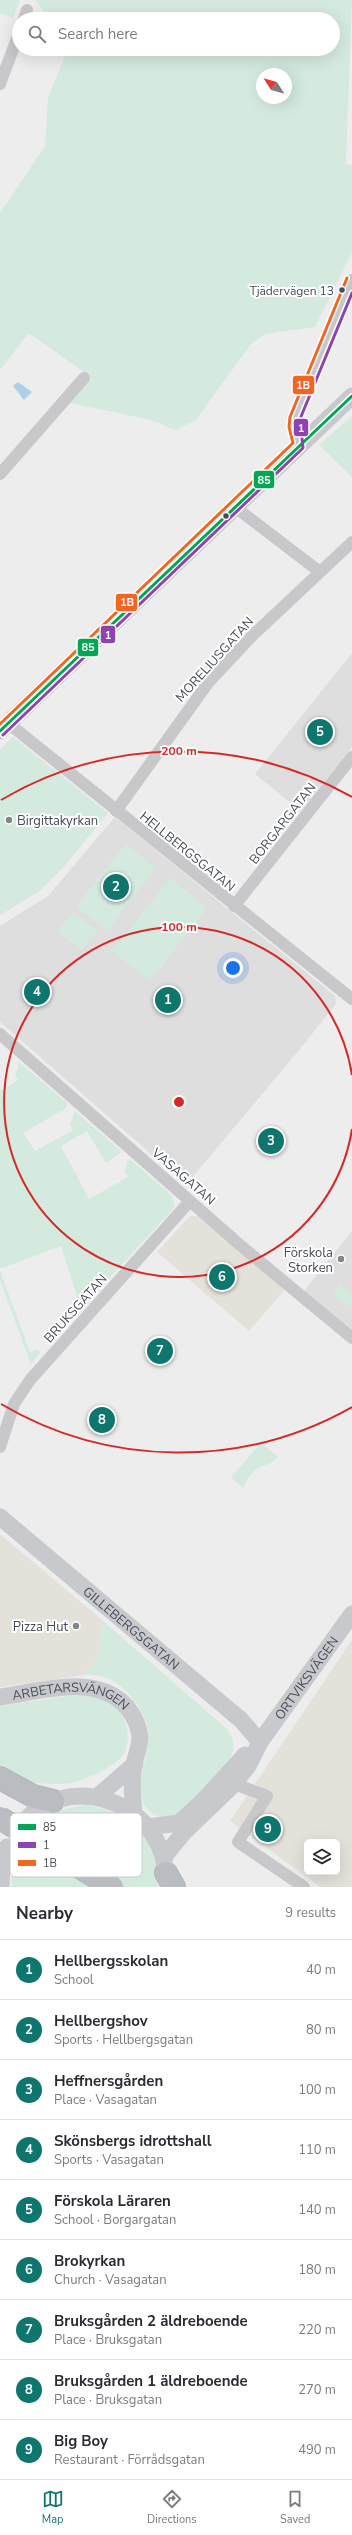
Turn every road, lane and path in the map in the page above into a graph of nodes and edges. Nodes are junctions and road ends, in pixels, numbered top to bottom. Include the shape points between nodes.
1 (12, 52) edge
2 (0, 84) edge
3 (352, 280) edge
4 (84, 378) dead end
5 (352, 396) edge
6 (299, 445) junction
7 (0, 474) edge
8 (235, 506) junction
9 (352, 542) edge
10 (320, 572) junction
11 (2, 728) edge
12 (352, 757) edge
13 (116, 811) junction
14 (234, 906) junction
15 (351, 996) edge
16 (0, 1034) edge
17 (190, 1201) junction
18 (352, 1338) edge
19 (0, 1447) edge
20 (0, 1516) edge
21 (352, 1614) edge
22 (0, 1697) edge
23 (260, 1742) junction
24 (134, 1764) junction
25 (0, 1778) edge
26 (234, 1784) junction
27 (97, 1797) junction
28 (53, 1801) junction
29 (134, 1812) joint
30 (34, 1813) edge
31 (0, 1818) edge
32 (142, 1821) edge
33 (10, 1824) edge
34 (148, 1827) junction
35 (3, 1842) edge
36 (167, 1876) edge
37 (65, 1877) edge
38 (96, 1877) edge
39 (1, 1887) edge
40 (83, 1887) edge
41 (112, 1887) edge
42 (304, 1887) edge

1 - 2 street
3 - 6 street via 295,418 294,427
4 - 7 street
5 - 6 street
6 - 8 street
8 - 10 street
8 - 11 street
9 - 10 street, MORELIUSGATAN
10 - 13 street, MORELIUSGATAN via 251,637 208,683
11 - 13 street, HELLBERGSGATAN
12 - 14 street, BORGARGATAN
13 - 14 street, HELLBERGSGATAN
14 - 15 street, HELLBERGSGATAN
16 - 17 street, VASAGATAN
17 - 18 street, VASAGATAN
17 - 19 street, BRUKSGATAN via 30,1380 14,1404
20 - 23 street, GILLEBERGSGATAN via 240,1720
21 - 23 street, ORTVIKSVÄGEN
22 - 24 street, ARBETARSVÄNGEN via 71,1687 100,1689 113,1694 132,1713 138,1726 138,1751
23 - 26 street, ORTVIKSVÄGEN via 248,1766
23 - 34 street, ORTVIKSVÄGEN via 239,1760 204,1800 179,1823
24 - 27 street
24 - 29 street, ARBETARSVÄNGEN
25 - 28 highway via 33,1796
26 - 36 street, ORTVIKSVÄGEN via 184,1832
26 - 42 street via 268,1796 238,1842
27 - 28 street via 75,1796
27 - 29 street via 116,1802
28 - 30 street
31 - 33 highway, bridge
32 - 34 street
34 - 36 street
35 - 39 street
37 - 40 highway
38 - 41 highway, bridge

